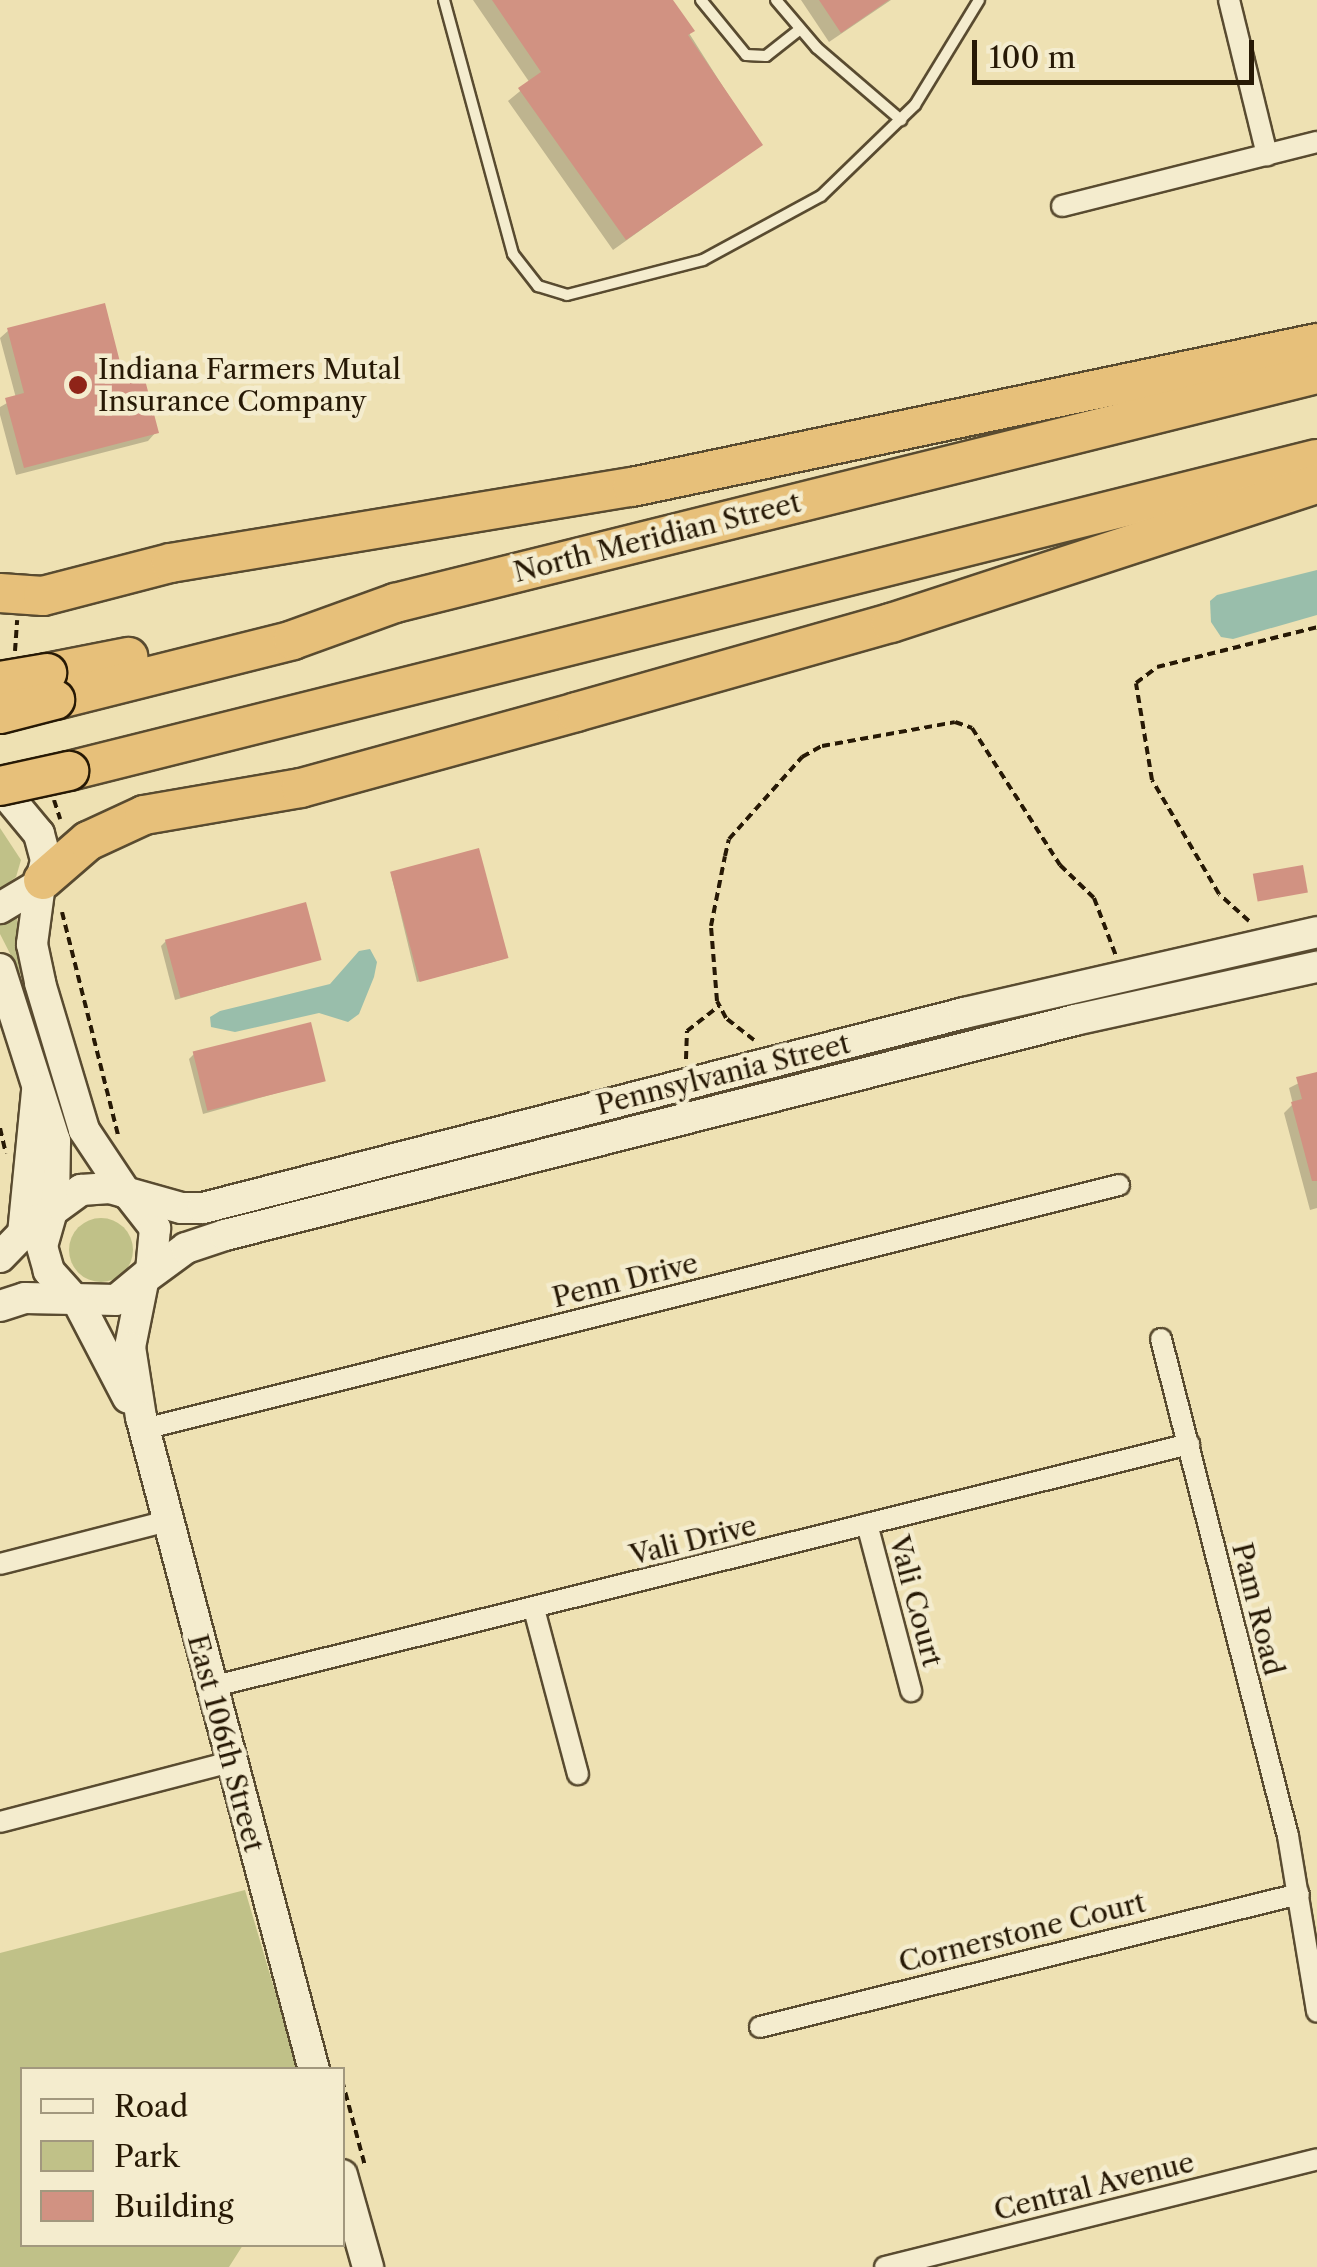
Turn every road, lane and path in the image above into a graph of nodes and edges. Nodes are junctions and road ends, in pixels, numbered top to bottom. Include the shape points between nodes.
1 (444, 0) edge
2 (701, 0) edge
3 (776, 0) edge
4 (979, 0) edge
5 (1229, 0) edge
6 (799, 30) junction
7 (901, 120) junction
8 (1317, 142) edge
9 (1267, 155) junction
10 (1062, 206) dead end
11 (1317, 344) edge
12 (1317, 374) edge
13 (1317, 459) edge
14 (1317, 484) edge
15 (0, 592) edge
16 (1317, 626) edge
17 (0, 681) edge
18 (51, 687) junction
19 (0, 714) edge
20 (0, 787) edge
21 (49, 889) junction
22 (0, 908) edge
23 (1250, 925) dead end
24 (1317, 932) edge
25 (1116, 956) dead end
26 (1317, 967) edge
27 (0, 969) edge
28 (719, 1006) junction
29 (757, 1045) dead end
30 (686, 1063) dead end
31 (37, 1090) junction
32 (119, 1141) dead end
33 (1118, 1185) dead end
34 (128, 1194) junction
35 (53, 1210) junction
36 (22, 1234) junction
37 (0, 1257) edge
38 (146, 1279) junction
39 (76, 1300) junction
40 (0, 1306) edge
41 (1162, 1339) dead end
42 (143, 1423) junction
43 (1188, 1444) junction
44 (168, 1522) junction
45 (868, 1524) junction
46 (0, 1564) edge
47 (534, 1609) junction
48 (211, 1687) junction
49 (911, 1691) dead end
50 (231, 1762) junction
51 (578, 1774) dead end
52 (0, 1822) edge
53 (1300, 1894) junction
54 (1317, 2012) edge
55 (760, 2027) dead end
56 (313, 2067) edge
57 (1317, 2160) edge
58 (345, 2186) edge
59 (368, 2267) edge
60 (885, 2267) edge

1 - 7 lane via 507,239 529,278 557,294 680,268 756,236 851,172
2 - 6 lane via 746,55 766,56
3 - 6 lane
4 - 7 lane via 938,74
5 - 9 street
6 - 7 lane
8 - 9 street
9 - 10 street
11 - 15 highway via 632,487 171,564 43,596
12 - 18 highway, North Meridian Street via 395,603 294,640
13 - 20 highway, bridge
14 - 21 highway via 906,618 576,712 300,788 144,815 88,842
16 - 23 path via 1149,670 1134,694 1152,780 1220,894 1244,911
17 - 18 highway, bridge
18 - 19 highway, North Meridian Street, bridge
20 - 21 main road via 40,834
21 - 22 main road
21 - 32 path
21 - 34 main road via 32,944 45,1002 84,1130
24 - 34 main road, Pennsylvania Street via 964,1013 214,1206 180,1208
25 - 28 path via 1094,898 1060,865 972,728 954,722 812,751 730,838 710,926
26 - 38 main road, Pennsylvania Street via 1075,1020 225,1235 186,1248
27 - 31 main road
28 - 29 path
28 - 30 path via 687,1031
31 - 35 main road via 54,1141
31 - 36 main road
33 - 42 street, Penn Drive
34 - 35 main road via 90,1188
34 - 38 main road via 155,1228 157,1250
35 - 36 main road
35 - 39 main road via 43,1233 44,1259
36 - 37 main road
38 - 39 main road via 116,1300
38 - 42 main road, East 106th Street via 130,1348
39 - 40 main road via 25,1298
39 - 42 main road, East 106th Street
41 - 43 street, Pam Road
42 - 44 main road, East 106th Street
43 - 45 street, Vali Drive
43 - 53 street, Pam Road
44 - 46 street
44 - 48 main road, East 106th Street
45 - 47 street, Vali Drive
45 - 49 street, Vali Court
47 - 48 street, Vali Drive
47 - 51 street
48 - 50 main road, East 106th Street
50 - 52 street
50 - 56 main road, East 106th Street
53 - 54 street, Pam Road
53 - 55 street, Cornerstone Court
57 - 60 street, Central Avenue
58 - 59 main road

